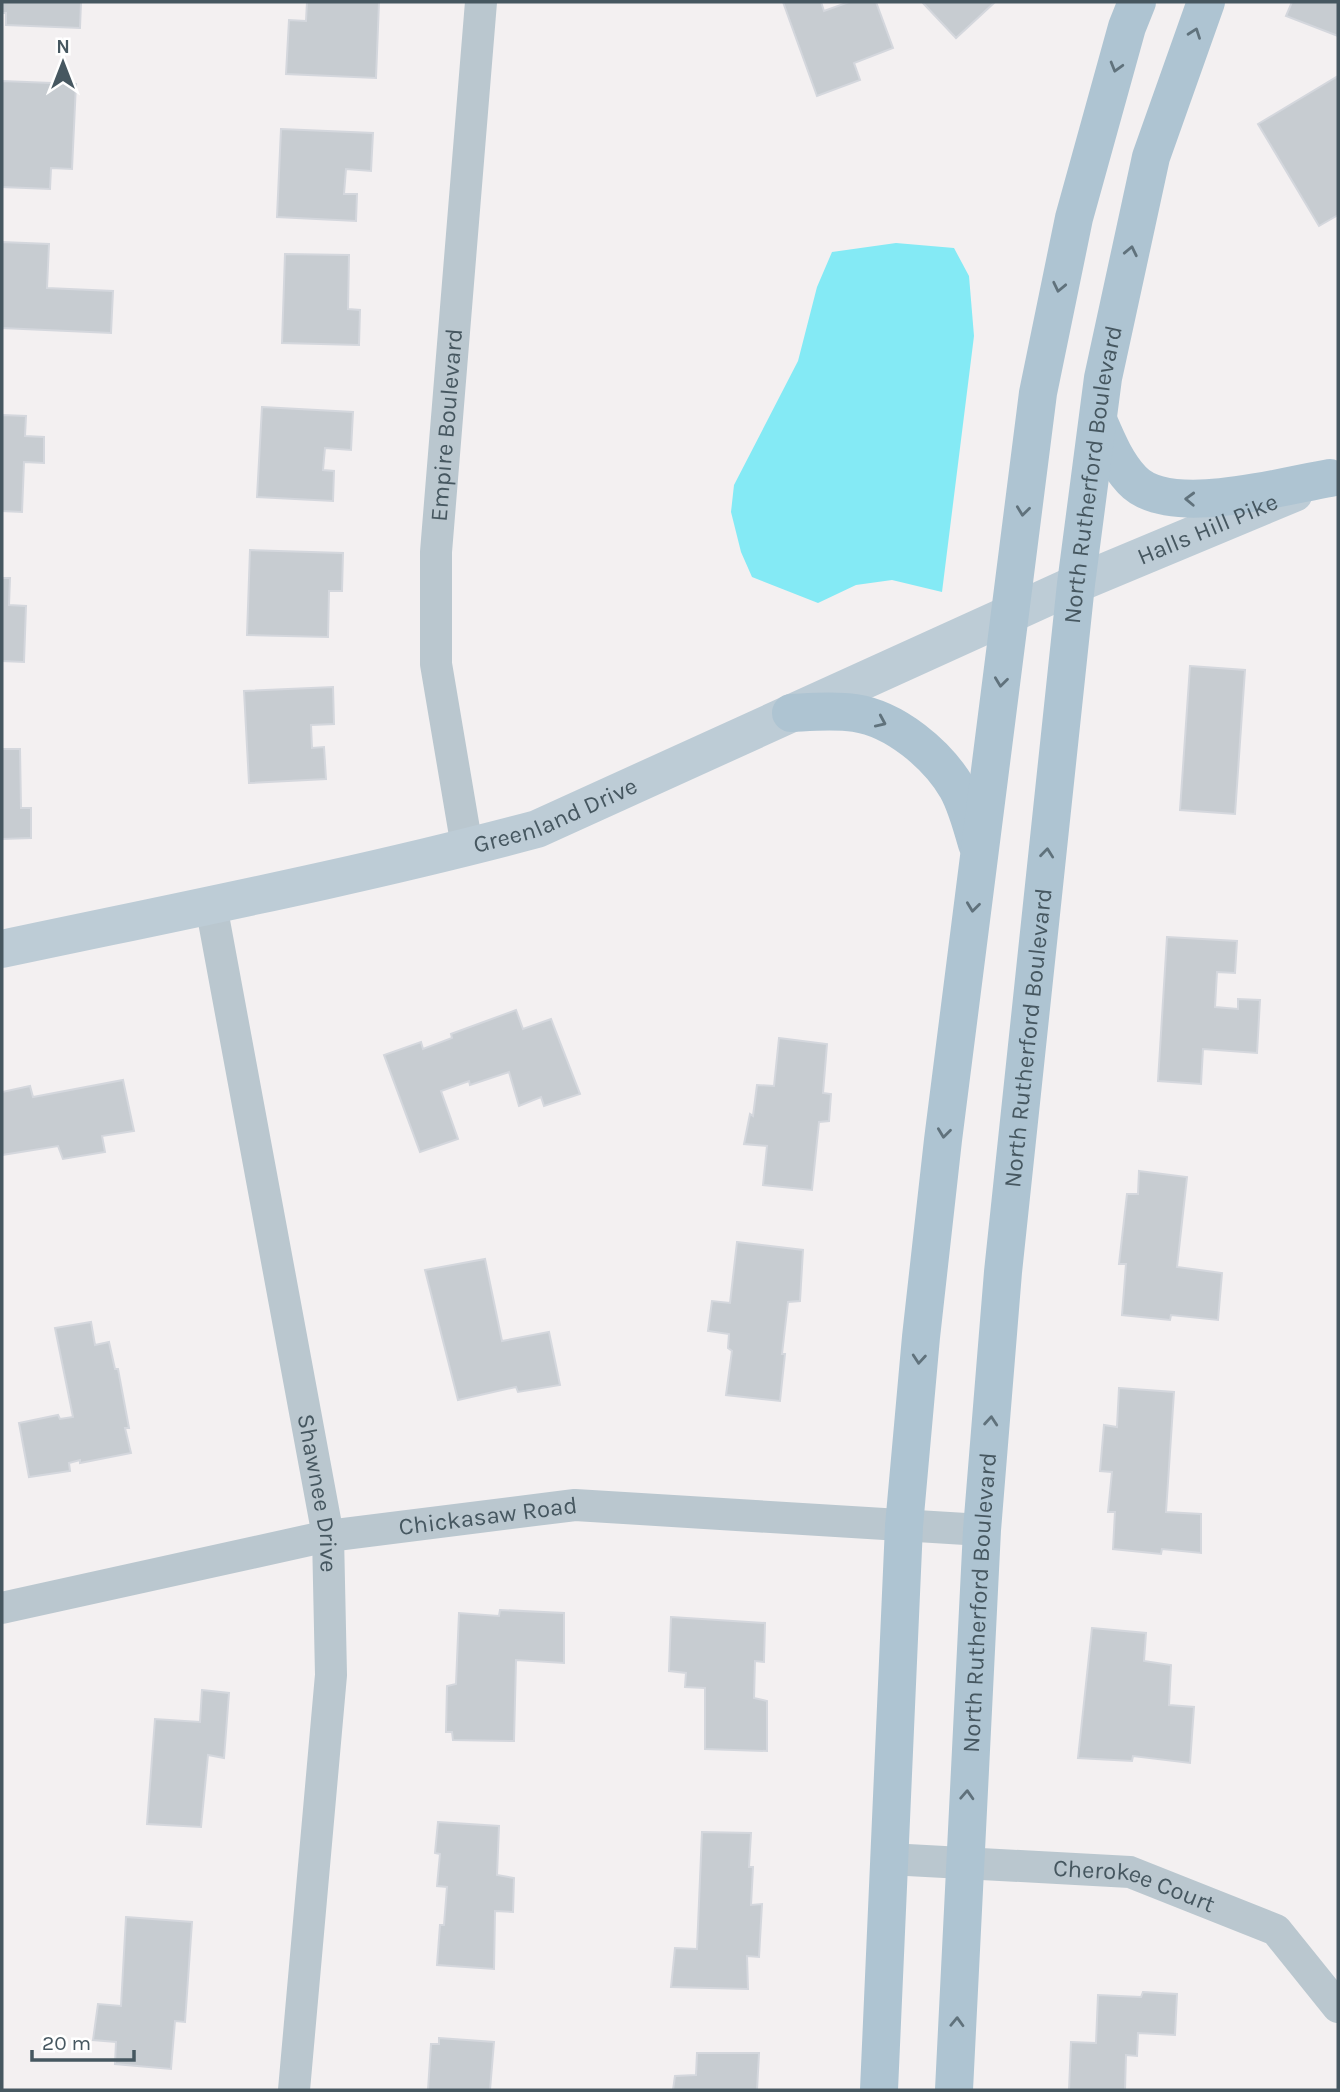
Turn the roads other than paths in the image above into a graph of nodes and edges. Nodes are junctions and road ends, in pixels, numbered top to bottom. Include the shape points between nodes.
1 (481, 2) edge
2 (1137, 2) edge
3 (1206, 2) edge
4 (1098, 420) junction
5 (1334, 477) edge
6 (1076, 584) junction
7 (1010, 614) junction
8 (790, 713) junction
9 (467, 847) junction
10 (980, 852) junction
11 (211, 905) junction
12 (2, 948) edge
13 (904, 1526) junction
14 (982, 1530) junction
15 (328, 1536) junction
16 (2, 1608) edge
17 (889, 1859) junction
18 (964, 1863) junction
19 (1338, 2007) edge
20 (294, 2090) edge
21 (879, 2090) edge
22 (954, 2090) edge

1 - 9 street, Empire Boulevard via 436,552 436,664
2 -> 7 main road via 1073,218 1038,393
4 -> 3 main road, North Rutherford Boulevard via 1151,157
5 -> 4 main road via 1206,500 1171,499 1143,489 1128,475
4 - 6 main road, North Rutherford Boulevard
5 - 6 street, Halls Hill Pike
6 - 7 street, Greenland Drive
14 -> 6 main road, North Rutherford Boulevard via 1003,1272
7 - 8 street, Greenland Drive
7 -> 10 main road
8 - 9 street, Greenland Drive via 537,829
8 -> 10 main road via 858,713 903,733 929,754 957,788
9 - 11 street, Greenland Drive
10 -> 13 main road via 921,1337
11 - 12 street, Greenland Drive
11 - 15 street, Shawnee Drive
13 - 14 street, Chickasaw Road
13 - 15 street, Chickasaw Road via 575,1506
13 - 17 main road
18 -> 14 main road, North Rutherford Boulevard
15 - 16 street, Chickasaw Road
15 - 20 street, Shawnee Drive via 331,1675
17 - 18 street, Cherokee Court
17 - 21 main road
18 - 19 street, Cherokee Court via 1130,1872 1276,1930
22 -> 18 main road, North Rutherford Boulevard

